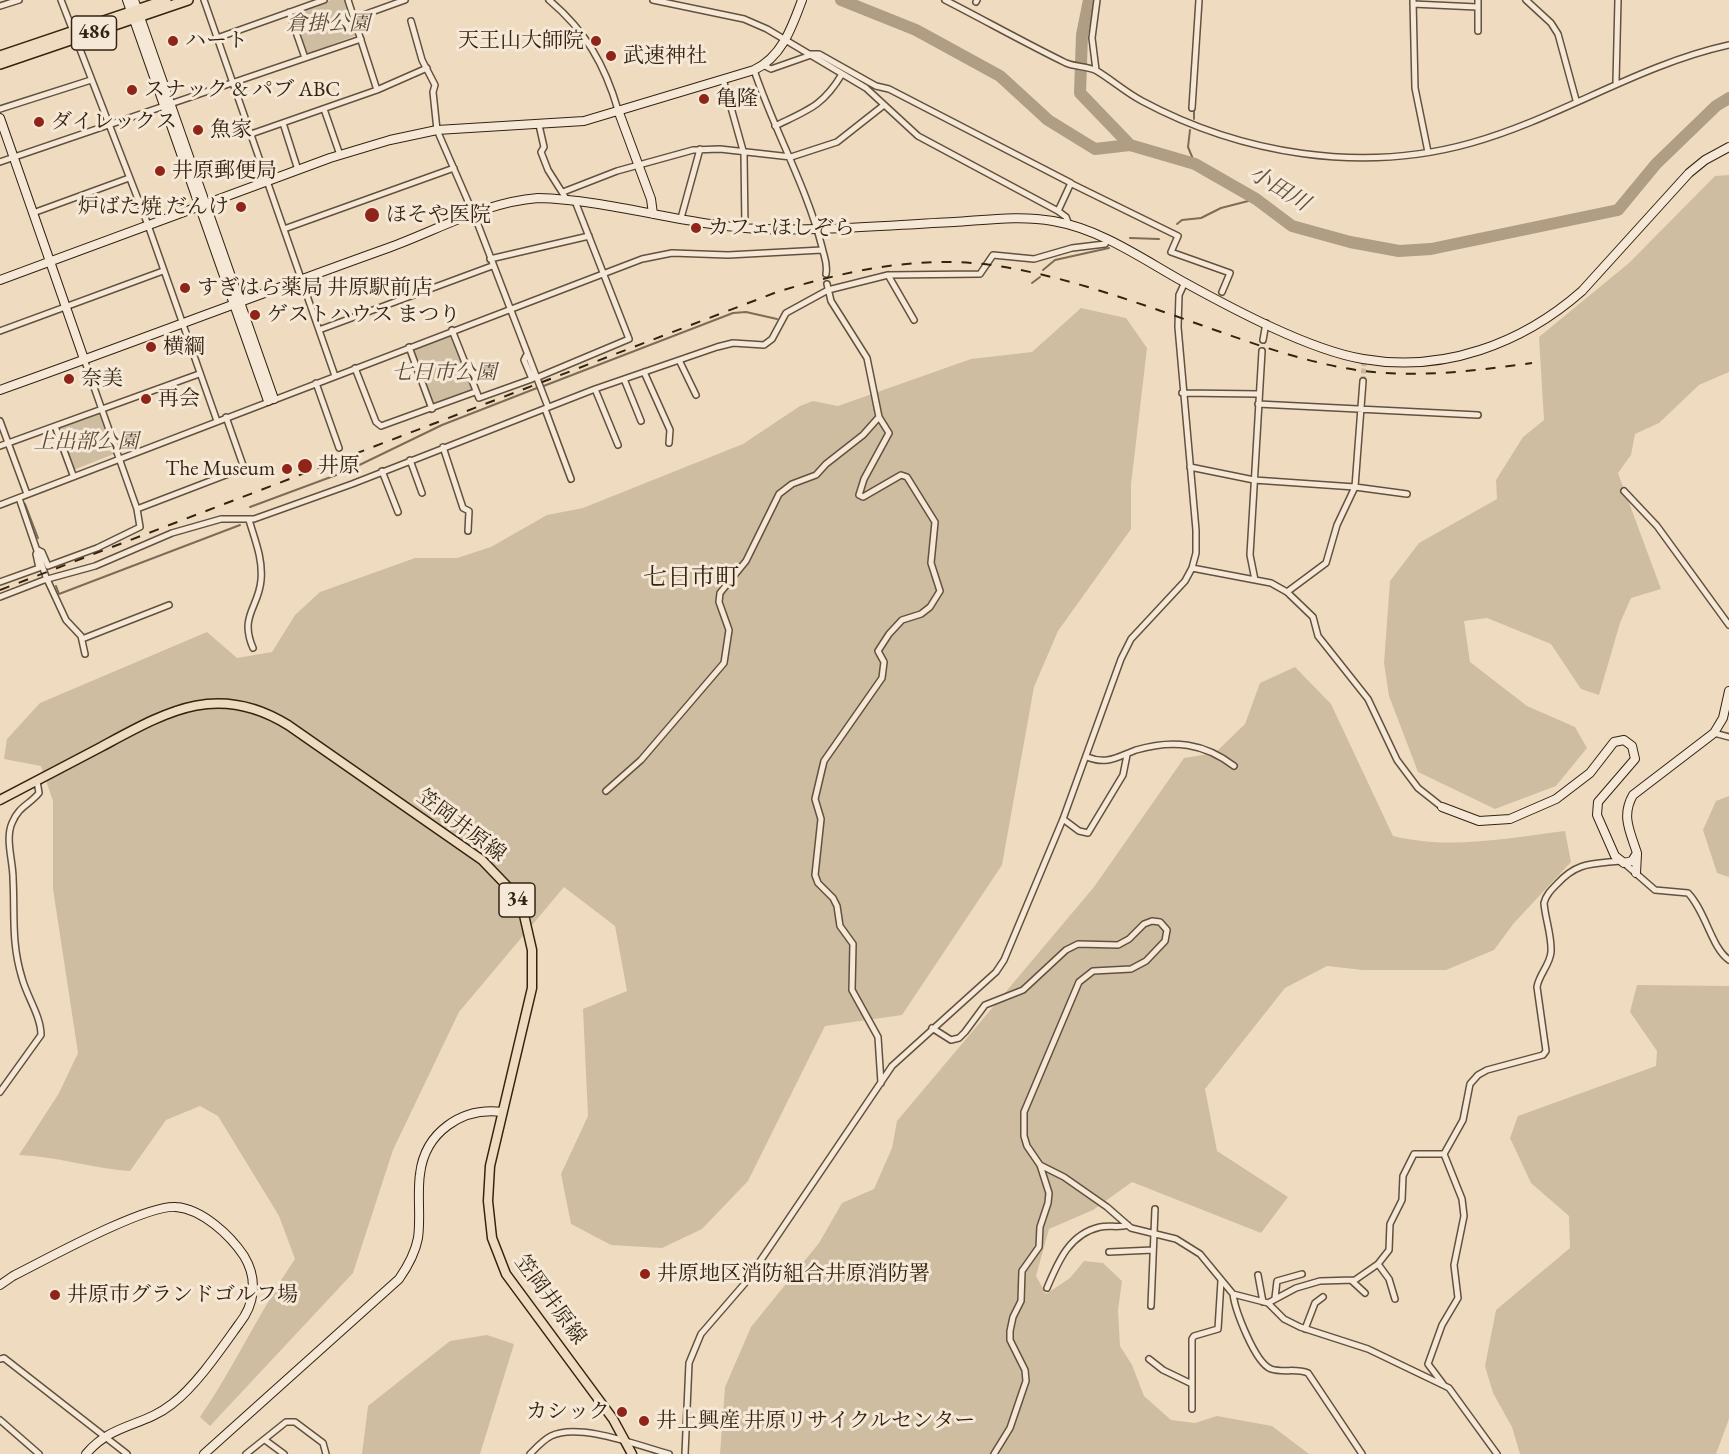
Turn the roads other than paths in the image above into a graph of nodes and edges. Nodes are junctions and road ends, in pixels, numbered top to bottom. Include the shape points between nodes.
1 (19, 0) edge
2 (61, 0) edge
3 (127, 0) edge
4 (134, 0) edge
5 (166, 0) edge
6 (188, 0) edge
7 (204, 0) edge
8 (324, 0) edge
9 (348, 0) edge
10 (405, 0) edge
11 (549, 0) edge
12 (653, 0) edge
13 (802, 0) edge
14 (945, 0) edge
15 (1097, 0) edge
16 (1198, 0) edge
17 (1526, 0) edge
18 (1618, 0) edge
19 (1413, 2) edge
20 (1478, 3) edge
21 (0, 6) edge
22 (289, 12) junction
23 (136, 15) junction
24 (355, 18) junction
25 (411, 21) dead end
26 (1478, 31) dead end
27 (74, 35) junction
28 (217, 38) junction
29 (361, 39) junction
30 (786, 39) junction
31 (1729, 45) edge
32 (810, 54) junction
33 (0, 56) edge
34 (305, 58) junction
35 (0, 64) edge
36 (763, 65) junction
37 (427, 68) junction
38 (754, 70) junction
39 (1094, 70) junction
40 (842, 74) junction
41 (91, 80) junction
42 (723, 80) junction
43 (1616, 82) junction
44 (233, 83) junction
45 (377, 90) junction
46 (1576, 100) junction
47 (167, 105) junction
48 (884, 105) junction
49 (1192, 108) dead end
50 (0, 109) edge
51 (324, 109) junction
52 (618, 110) junction
53 (0, 118) edge
54 (283, 123) junction
55 (109, 125) junction
56 (539, 125) junction
57 (776, 126) junction
58 (437, 130) junction
59 (251, 134) junction
60 (1729, 147) edge
61 (700, 149) junction
62 (1428, 152) junction
63 (744, 154) junction
64 (340, 155) junction
65 (14, 156) junction
66 (791, 157) junction
67 (0, 162) edge
68 (638, 164) junction
69 (454, 168) junction
70 (298, 170) junction
71 (129, 177) junction
72 (267, 181) junction
73 (1070, 183) junction
74 (563, 192) junction
75 (571, 201) junction
76 (203, 205) junction
77 (1058, 212) junction
78 (33, 213) junction
79 (473, 214) junction
80 (653, 214) junction
81 (681, 218) junction
82 (147, 225) junction
83 (1069, 225) junction
84 (745, 228) junction
85 (284, 229) junction
86 (817, 229) junction
87 (589, 236) junction
88 (1108, 240) junction
89 (822, 250) junction
90 (490, 259) junction
91 (50, 261) junction
92 (492, 266) junction
93 (163, 271) junction
94 (603, 274) junction
95 (826, 274) dead end
96 (888, 275) junction
97 (301, 279) junction
98 (0, 280) edge
99 (1185, 282) junction
100 (828, 287) junction
101 (1222, 292) dead end
102 (237, 303) junction
103 (66, 307) junction
104 (508, 308) junction
105 (914, 320) dead end
106 (182, 322) junction
107 (1266, 323) junction
108 (319, 330) junction
109 (452, 330) junction
110 (0, 331) edge
111 (1263, 340) dead end
112 (409, 347) junction
113 (1262, 351) dead end
114 (526, 356) junction
115 (84, 359) junction
116 (679, 360) junction
117 (355, 368) junction
118 (644, 372) junction
119 (199, 374) junction
120 (335, 376) junction
121 (536, 378) junction
122 (624, 379) junction
123 (1363, 381) tunnel mouth
124 (316, 383) junction
125 (595, 388) junction
126 (0, 390) edge
127 (475, 392) junction
128 (1182, 393) junction
129 (1259, 394) junction
130 (696, 395) dead end
131 (271, 400) junction
132 (1258, 404) junction
133 (546, 408) junction
134 (102, 409) junction
135 (432, 409) junction
136 (1362, 410) junction
137 (1478, 415) dead end
138 (226, 417) junction
139 (879, 417) junction
140 (0, 421) edge
141 (217, 421) junction
142 (641, 421) dead end
143 (55, 426) junction
144 (8, 443) junction
145 (669, 443) dead end
146 (618, 445) dead end
147 (0, 446) edge
148 (443, 447) junction
149 (339, 448) dead end
150 (119, 458) junction
151 (410, 460) junction
152 (1190, 467) junction
153 (382, 471) junction
154 (74, 476) junction
155 (571, 479) dead end
156 (1254, 480) junction
157 (1355, 487) junction
158 (1623, 491) dead end
159 (422, 493) dead end
160 (27, 494) junction
161 (1407, 494) dead end
162 (19, 498) junction
163 (0, 505) edge
164 (137, 508) junction
165 (398, 512) dead end
166 (249, 520) junction
167 (468, 531) dead end
168 (38, 550) junction
169 (1192, 568) junction
170 (48, 580) junction
171 (1255, 580) junction
172 (0, 582) edge
173 (1287, 592) junction
174 (0, 597) edge
175 (169, 605) dead end
176 (1729, 625) edge
177 (82, 639) junction
178 (253, 648) dead end
179 (85, 654) dead end
180 (1729, 691) edge
181 (1714, 733) junction
182 (1729, 737) edge
183 (1127, 755) junction
184 (1087, 757) junction
185 (1234, 766) dead end
186 (37, 780) junction
187 (606, 791) dead end
188 (0, 800) edge
189 (1442, 807) joint
190 (1063, 819) junction
191 (1637, 853) junction
192 (1622, 862) junction
193 (1636, 873) junction
194 (1729, 960) edge
195 (932, 1028) junction
196 (881, 1083) junction
197 (0, 1092) edge
198 (502, 1112) junction
199 (1444, 1154) junction
200 (1040, 1165) junction
201 (1155, 1209) dead end
202 (1128, 1225) junction
203 (1156, 1233) junction
204 (1153, 1250) junction
205 (1109, 1252) dead end
206 (1378, 1264) junction
207 (1302, 1274) dead end
208 (1258, 1275) dead end
209 (1221, 1281) junction
210 (1352, 1281) junction
211 (0, 1285) edge
212 (1047, 1288) dead end
213 (1365, 1293) dead end
214 (1233, 1294) junction
215 (1275, 1298) junction
216 (1323, 1298) dead end
217 (1395, 1299) dead end
218 (1266, 1303) junction
219 (1151, 1306) dead end
220 (1305, 1329) junction
221 (0, 1359) edge
222 (1149, 1359) dead end
223 (1192, 1384) junction
224 (1443, 1385) junction
225 (1192, 1409) dead end
226 (0, 1420) edge
227 (105, 1435) junction
228 (266, 1440) junction
229 (627, 1444) junction
230 (39, 1454) edge
231 (86, 1454) edge
232 (127, 1454) edge
233 (204, 1454) edge
234 (246, 1454) edge
235 (284, 1454) edge
236 (326, 1454) edge
237 (530, 1454) edge
238 (632, 1454) edge
239 (669, 1454) edge
240 (685, 1454) edge
241 (994, 1454) edge
242 (1362, 1454) edge
243 (1497, 1454) edge

1 - 21 street
2 - 27 street
3 - 23 street
4 - 23 street
5 - 23 highway, 486
6 - 23 highway, 486
7 - 28 street
8 - 22 street
9 - 24 street
10 - 24 street
11 - 52 street via 589,41
12 - 30 street via 744,19
13 - 30 street
14 - 39 street via 1075,66
15 - 39 street via 1092,38
16 - 49 street
17 - 46 street via 1558,34
18 - 43 street
19 - 20 street
19 - 62 street via 1415,88
20 - 26 street
22 - 28 street
22 - 34 street
23 - 27 highway, 486
23 - 47 street
24 - 29 street
25 - 37 street
27 - 33 highway, 486
27 - 35 highway, 486
27 - 41 street
28 - 44 street
29 - 34 street
29 - 45 street
30 - 32 street
30 - 36 street
31 - 43 street
32 - 36 street via 771,69
32 - 40 street
32 - 73 street via 819,54
34 - 44 street
36 - 38 street
37 - 45 street
37 - 58 street via 435,85
38 - 42 street
38 - 57 street
39 - 62 street via 1116,87 1168,114 1271,150 1356,157
40 - 48 street
40 - 57 street via 828,97
41 - 50 street
41 - 55 street
42 - 52 street
42 - 63 street
43 - 46 street
44 - 47 street
44 - 59 street
45 - 51 street
46 - 62 street via 1497,135
47 - 55 street
47 - 76 street
48 - 66 street via 837,142
48 - 77 street via 918,136
51 - 54 street
51 - 64 street
52 - 56 street via 584,121
52 - 68 street
53 - 65 street
54 - 59 street
54 - 70 street
55 - 65 street
55 - 71 street
56 - 58 street
56 - 74 street via 544,147 541,152
57 - 66 street
58 - 64 street
58 - 69 street
59 - 72 street
60 - 107 street via 1689,173 1582,291 1536,325 1504,342 1437,361 1364,362
61 - 63 street
61 - 68 street
61 - 81 street
63 - 66 street
63 - 84 street
64 - 70 street
65 - 67 street
65 - 78 street
66 - 86 street
68 - 74 street
68 - 80 street
69 - 79 street
69 - 85 street
70 - 72 street
71 - 78 street
71 - 82 street
72 - 76 street
72 - 85 street
73 - 77 street
73 - 101 street via 1178,236 1171,252 1230,273
74 - 75 street
75 - 79 street via 511,200
75 - 80 street
75 - 87 street
76 - 82 street
76 - 102 street
77 - 83 street
78 - 91 street
79 - 90 street
79 - 97 street
80 - 81 street
81 - 84 street
82 - 91 street
82 - 93 street
83 - 86 street via 1016,218
83 - 88 street
84 - 86 street
85 - 97 street
86 - 89 street
87 - 90 street
87 - 94 street
88 - 96 street via 1106,244 1034,259 993,255 980,274
88 - 99 street
89 - 94 street via 662,254
89 - 95 street via 827,261
90 - 92 street
91 - 98 street
91 - 103 street
92 - 104 street
92 - 108 street
93 - 103 street
93 - 106 street
94 - 104 street
94 - 121 street via 629,339
96 - 100 street
96 - 105 street
97 - 102 street
97 - 108 street
99 - 107 street
99 - 128 street via 1179,295 1178,326
100 - 116 street via 786,313 772,339 764,345 733,343
100 - 139 street via 848,331 867,358
102 - 106 street
102 - 131 street
103 - 110 street
103 - 115 street
104 - 109 street
104 - 114 street
106 - 115 street
106 - 119 street
107 - 111 street
108 - 120 street
109 - 112 street
109 - 127 street
112 - 117 street
112 - 135 street
113 - 129 street
114 - 121 street
114 - 127 street via 532,380 479,398
115 - 126 street
115 - 134 street
116 - 118 street
116 - 130 street
117 - 120 street
117 - 135 street via 378,424
118 - 122 street
118 - 145 street via 669,430
119 - 134 street
119 - 141 street
120 - 124 street
121 - 133 street
122 - 125 street
122 - 142 street
123 - 136 street
124 - 131 street
124 - 149 street
125 - 133 street
125 - 146 street
127 - 135 street
128 - 129 street
128 - 152 street
129 - 132 street
131 - 138 street
132 - 136 street
132 - 156 street
133 - 148 street
133 - 155 street
134 - 143 street
134 - 150 street
136 - 137 street
136 - 157 street
138 - 141 street
138 - 164 street via 244,468
139 - 187 street via 816,475 779,494 746,561 720,593 719,602 729,630 724,663 641,760
139 - 196 street via 889,438 864,479 859,495 863,497 897,475 907,477 935,522 931,562 940,591 930,607 902,620 882,643 878,651 885,662 882,678 824,760 815,799 821,819 815,875 833,898 840,926 853,944 852,990 878,1037
140 - 144 street
141 - 150 street
143 - 144 street
143 - 154 street
144 - 147 street
144 - 160 street
148 - 151 street
148 - 167 street via 464,508 469,511
150 - 154 street
150 - 164 street
151 - 153 street
151 - 159 street
152 - 156 street
152 - 169 street via 1196,530
153 - 165 street
153 - 166 street
154 - 160 street
156 - 157 street
156 - 171 street via 1250,555
157 - 161 street
157 - 173 street via 1337,525 1326,563
158 - 176 street via 1657,526
160 - 162 street
162 - 163 street
162 - 168 street
164 - 168 street via 139,528 96,548 48,566
166 - 170 street via 221,519 172,533 95,567
166 - 178 street via 260,555 261,580 248,616
168 - 170 street
168 - 172 street via 39,568
169 - 171 street
169 - 184 street via 1177,591 1131,639 1120,659
170 - 174 street
170 - 177 street via 66,620
171 - 173 street
173 - 189 street via 1312,617 1318,636 1368,699 1397,760 1418,788
175 - 177 street
177 - 179 street
180 - 181 street via 1723,718
181 - 182 street
181 - 191 street via 1633,795 1626,808
183 - 184 street via 1104,762
183 - 185 street via 1148,747 1184,743 1214,752
183 - 190 street via 1123,775 1088,833
184 - 190 street
186 - 188 main road, 笠岡井原線 / 34
186 - 197 street via 39,793 19,809 9,835 14,878 13,947 39,1021 40,1035
186 - 198 main road, 笠岡井原線 / 34 via 178,708 238,704 281,721 460,844 507,886 524,915 529,934 532,988
189 - 192 street via 1479,821 1510,819 1556,799 1590,773 1614,742 1624,740 1632,746 1635,759 1598,802 1597,815
190 - 195 street via 1004,960 996,972
191 - 192 street via 1632,861
191 - 193 street
192 - 193 street
192 - 199 street via 1571,869 1546,896 1551,950 1537,987 1545,1051 1543,1055 1478,1075 1470,1084 1463,1120
193 - 194 street via 1655,890 1688,893 1707,921 1718,949
195 - 196 street via 892,1066
195 - 200 street via 951,1040 958,1038 985,1005 1023,990 1066,950 1078,944 1118,945 1152,921 1160,922 1167,930 1165,941 1146,961 1131,969 1093,971 1079,982 1024,1112 1027,1146
196 - 240 street via 746,1282 695,1346 689,1364
198 - 229 main road, 笠岡井原線 / 34 via 488,1182 488,1218 497,1256
198 - 233 street via 466,1114 437,1135 420,1170 415,1250 399,1279
199 - 206 street via 1411,1157 1403,1176 1401,1200 1390,1224 1389,1250
199 - 224 street via 1462,1199 1464,1216 1454,1265 1458,1298 1442,1325 1428,1364
200 - 202 street via 1064,1177
200 - 241 street via 1049,1193 1048,1203 1040,1227 1039,1247 1022,1271 1021,1301 1010,1331 1026,1381 1010,1428
201 - 203 street
202 - 203 street
202 - 212 street via 1098,1228 1073,1241
203 - 204 street
203 - 209 street via 1176,1239 1200,1254 1215,1268
204 - 205 street
204 - 219 street
206 - 210 street
206 - 217 street via 1388,1275
207 - 215 street via 1277,1281
208 - 218 street
209 - 214 street
209 - 223 street via 1218,1329 1192,1339
210 - 213 street
210 - 215 street via 1320,1281
211 - 227 street via 137,1216 163,1208 198,1213 242,1254 253,1286 241,1323 172,1405
214 - 218 street
214 - 242 street via 1242,1326 1265,1365 1308,1373
215 - 218 street
216 - 220 street via 1315,1304
218 - 220 street via 1284,1319
220 - 224 street via 1368,1349
221 - 227 street via 4,1358
222 - 223 street
223 - 225 street
224 - 243 street
226 - 230 street
227 - 231 street
227 - 232 street
228 - 234 street
228 - 235 street
228 - 236 street via 286,1422 295,1422 322,1443
229 - 237 street via 598,1432 560,1432
229 - 238 main road, 笠岡井原線 / 34
229 - 239 street

